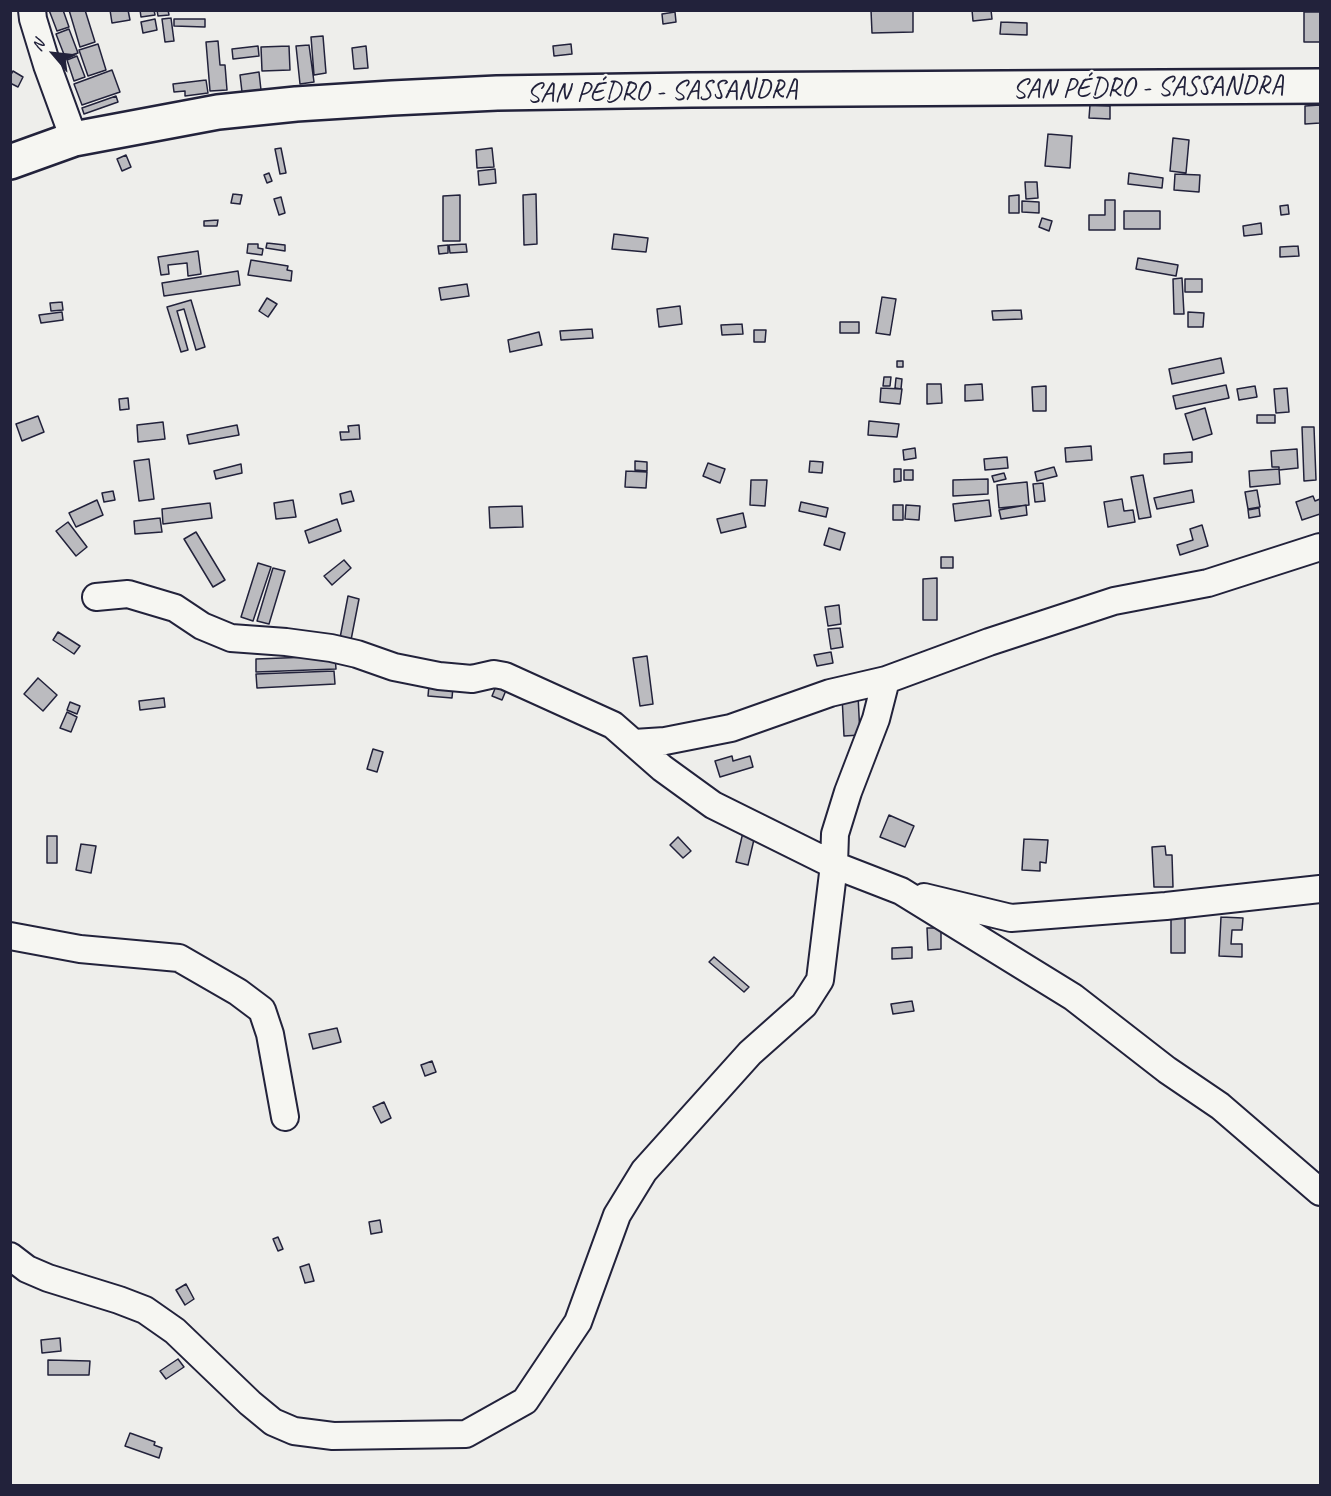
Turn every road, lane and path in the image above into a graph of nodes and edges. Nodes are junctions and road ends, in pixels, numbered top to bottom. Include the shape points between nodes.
1 (32, 10) edge
2 (1320, 86) edge
3 (74, 140) junction
4 (10, 162) edge
5 (1320, 547) edge
6 (96, 597) dead end
7 (886, 680) junction
8 (634, 743) junction
9 (834, 865) junction
10 (1320, 889) edge
11 (901, 891) junction
12 (10, 936) edge
13 (285, 1117) dead end
14 (1320, 1192) edge
15 (10, 1256) edge

1 - 3 street
2 - 3 main road, SAN PÉDRO - SASSANDRA via 497,93 218,112
3 - 4 main road, SAN PÉDRO - SASSANDRA
5 - 7 street via 1208,583 1114,601
6 - 8 street via 128,594 175,608 202,626 231,638 331,648 394,668 439,676 505,676 613,725
7 - 8 street via 830,693 731,728
7 - 9 street via 835,834
8 - 9 street via 713,805
9 - 11 street
9 - 15 street via 820,980 804,1005 750,1053 644,1171 617,1215 578,1322 525,1401 466,1434 390,1437 294,1431 273,1422 249,1403 175,1331 145,1310 48,1278
10 - 11 street via 1011,918
11 - 14 street via 1073,997 1220,1106
12 - 13 street via 80,949 179,958 238,992 262,1010

